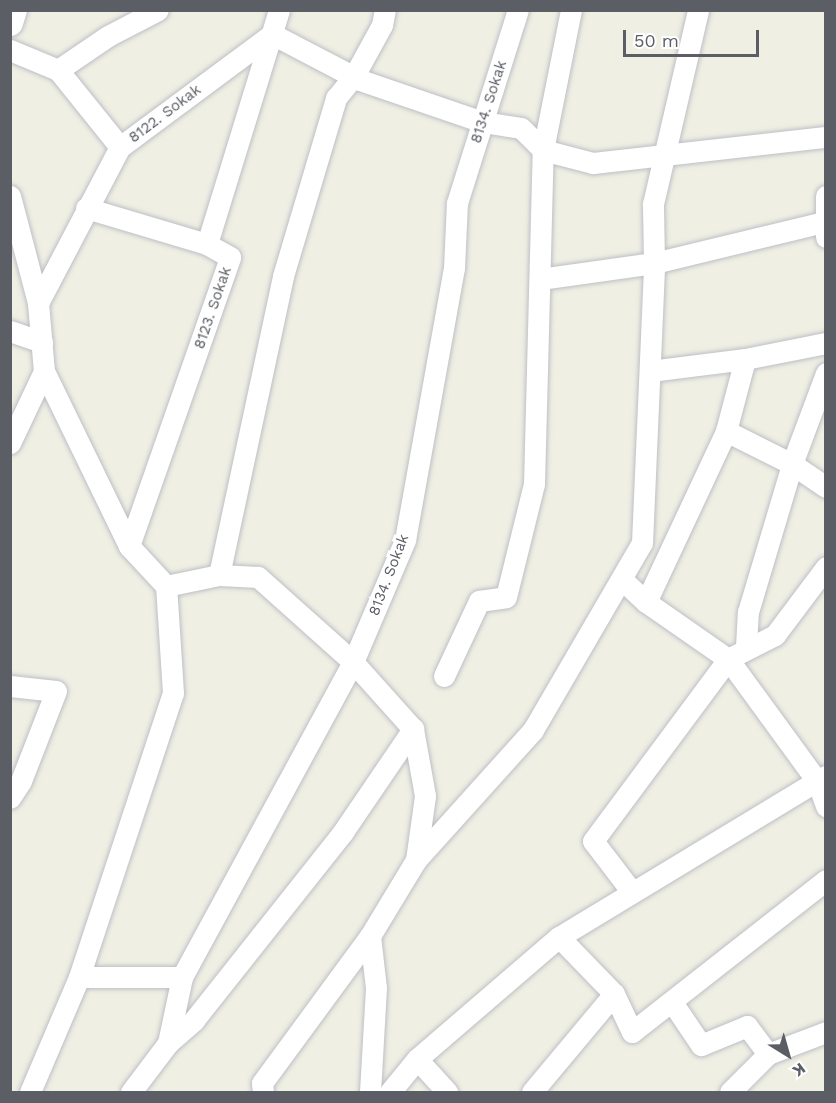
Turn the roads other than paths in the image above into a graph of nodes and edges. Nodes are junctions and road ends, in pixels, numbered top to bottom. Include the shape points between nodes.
1 (14, 10) edge
2 (117, 10) edge
3 (158, 10) edge
4 (279, 10) edge
5 (385, 10) edge
6 (518, 10) edge
7 (571, 10) edge
8 (698, 10) edge
9 (10, 22) edge
10 (272, 33) junction
11 (108, 36) junction
12 (10, 50) edge
13 (58, 70) junction
14 (354, 76) junction
15 (483, 122) junction
16 (825, 137) edge
17 (120, 147) junction
18 (543, 150) junction
19 (666, 154) junction
20 (10, 196) edge
21 (825, 196) edge
22 (86, 208) junction
23 (824, 229) edge
24 (207, 244) junction
25 (654, 263) junction
26 (540, 279) junction
27 (39, 303) junction
28 (10, 331) edge
29 (42, 342) junction
30 (825, 343) edge
31 (745, 359) junction
32 (44, 371) junction
33 (650, 371) junction
34 (825, 373) edge
35 (726, 431) junction
36 (10, 443) edge
37 (792, 464) junction
38 (825, 487) edge
39 (129, 546) junction
40 (825, 567) edge
41 (219, 575) junction
42 (622, 580) junction
43 (166, 586) junction
44 (646, 602) junction
45 (737, 653) junction
46 (353, 662) junction
47 (444, 676) dead end
48 (10, 686) edge
49 (413, 729) junction
50 (821, 778) edge
51 (10, 798) edge
52 (825, 806) edge
53 (416, 860) junction
54 (825, 880) edge
55 (632, 892) junction
56 (370, 936) junction
57 (559, 937) junction
58 (79, 977) junction
59 (182, 977) junction
60 (614, 994) junction
61 (672, 1002) junction
62 (825, 1032) edge
63 (168, 1043) junction
64 (768, 1054) junction
65 (417, 1059) junction
66 (30, 1092) edge
67 (131, 1092) edge
68 (263, 1092) edge
69 (370, 1092) edge
70 (390, 1092) edge
71 (447, 1092) edge
72 (532, 1092) edge
73 (730, 1092) edge

1 - 9 street
2 - 11 street
3 - 11 street
4 - 10 street
5 - 14 street via 382,25
6 - 15 street, 8134. Sokak
7 - 18 street
8 - 19 street
10 - 14 street
10 - 17 street, 8122. Sokak
10 - 24 street
11 - 13 street
12 - 13 street, 8122. Sokak
13 - 17 street, 8122. Sokak
14 - 15 street
14 - 41 street via 336,98 283,276
15 - 18 street via 521,128
15 - 46 street, 8134. Sokak via 457,203 454,268 405,540
16 - 19 street
17 - 22 street
18 - 19 street via 593,163
18 - 26 street
19 - 25 street via 653,204
20 - 27 street
21 - 23 street
22 - 24 street
22 - 27 street
23 - 25 street
24 - 39 street, 8123. Sokak via 230,257
25 - 26 street
25 - 33 street
26 - 47 street via 534,484 506,597 479,601
27 - 29 street
28 - 29 street
29 - 32 street
30 - 31 street
31 - 33 street
31 - 35 street
32 - 36 street
32 - 39 street
33 - 42 street via 642,543
34 - 37 street
35 - 37 street
35 - 44 street
37 - 38 street
37 - 45 street
39 - 43 street
40 - 45 street via 775,635
41 - 43 street
41 - 46 street via 258,577
42 - 44 street
42 - 53 street via 533,730
43 - 58 street via 173,693
44 - 45 street
45 - 50 street
45 - 55 street via 593,842
46 - 49 street
46 - 59 street, 8134. Sokak
48 - 51 street via 56,690 21,781
49 - 53 street via 425,796
49 - 63 street via 343,832 194,1020
50 - 52 street
50 - 55 street
53 - 56 street
54 - 61 street
55 - 57 street
56 - 68 street via 262,1083
56 - 69 street via 376,988
57 - 60 street
57 - 65 street
58 - 59 street
58 - 66 street
59 - 63 street, 8134. Sokak
60 - 61 street via 632,1032
60 - 72 street
61 - 64 street via 701,1045 747,1026
62 - 64 street
63 - 67 street, 8134. Sokak
64 - 73 street
65 - 70 street
65 - 71 street

